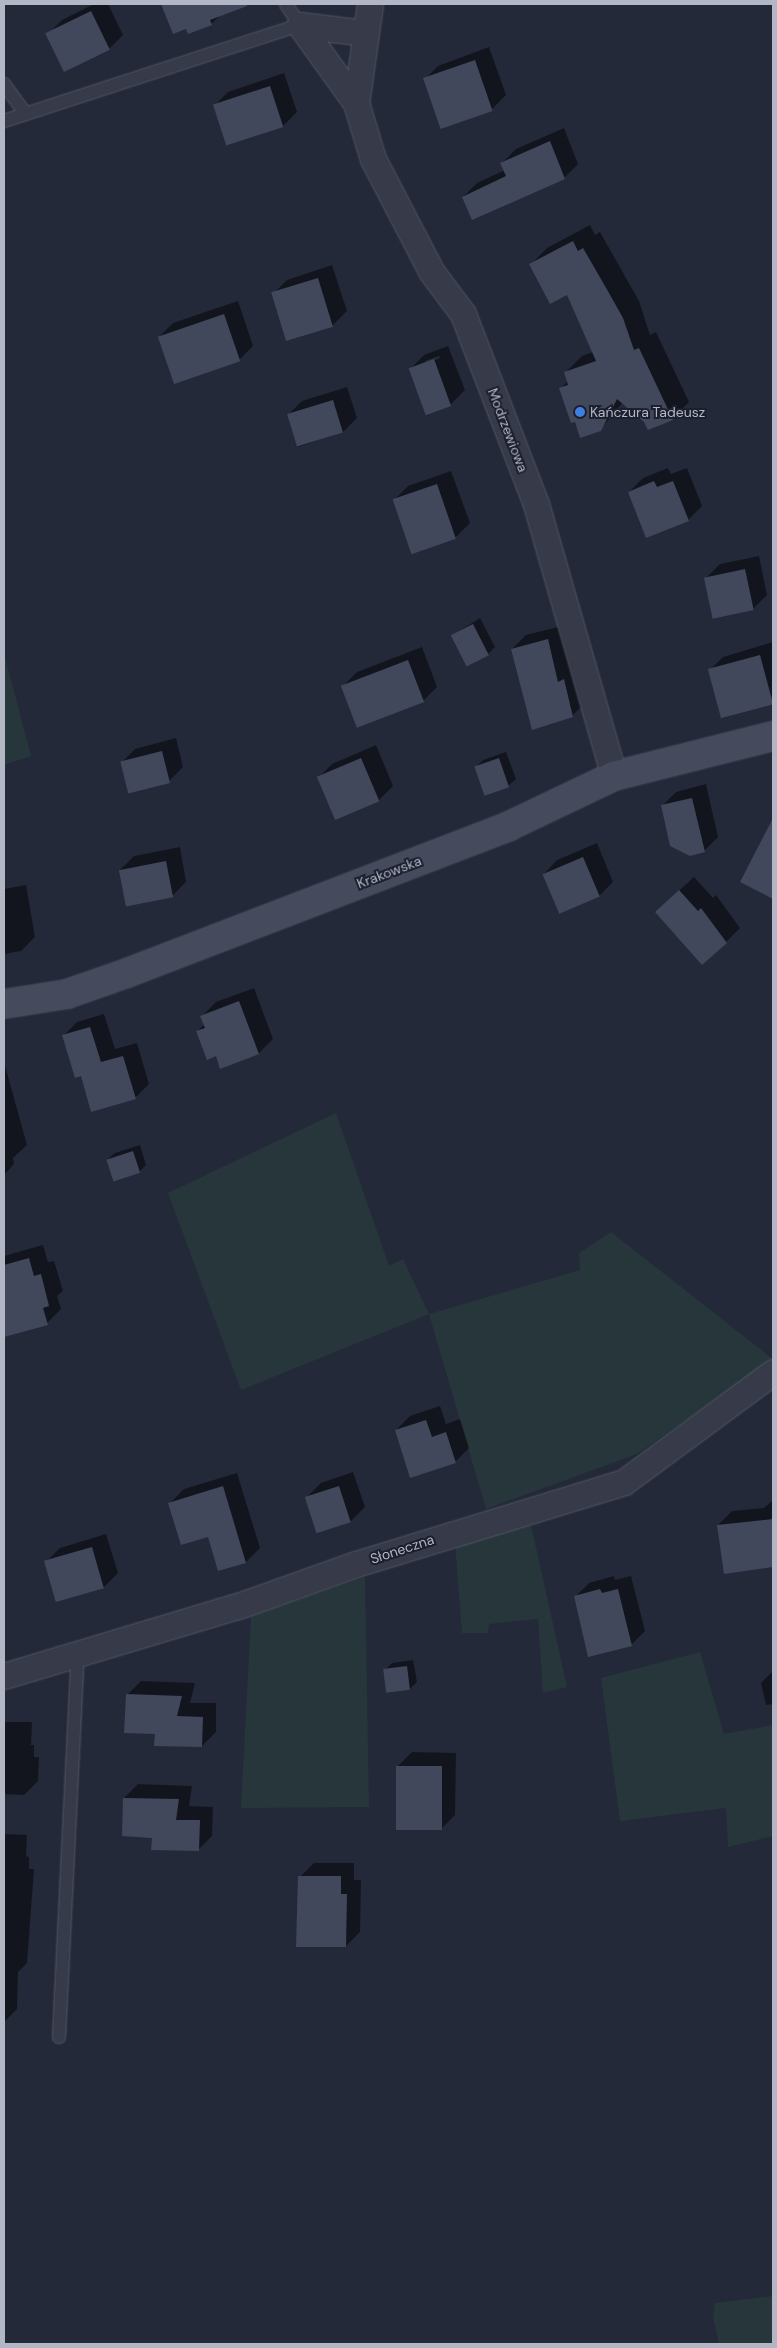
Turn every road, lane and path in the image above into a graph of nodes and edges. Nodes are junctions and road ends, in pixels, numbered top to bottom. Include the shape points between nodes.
1 (286, 4) edge
2 (370, 4) edge
3 (300, 25) junction
4 (365, 32) junction
5 (4, 84) edge
6 (356, 103) junction
7 (24, 113) junction
8 (4, 121) edge
9 (773, 736) edge
10 (614, 776) junction
11 (4, 1004) edge
12 (773, 1372) edge
13 (78, 1655) junction
14 (4, 1676) edge
15 (60, 2037) dead end

1 - 3 lane
2 - 4 street, Modrzewiowa
3 - 4 street
3 - 6 street, Modrzewiowa
3 - 7 lane
4 - 6 street, Modrzewiowa
5 - 7 lane
6 - 10 street, Modrzewiowa via 373,159 431,271 463,314 536,504
7 - 8 lane
9 - 10 street, Krakowska
10 - 11 street, Krakowska via 509,826 127,973 67,994
12 - 13 street, Słoneczna via 624,1482 442,1536 238,1606
13 - 14 street, Słoneczna
13 - 15 lane

